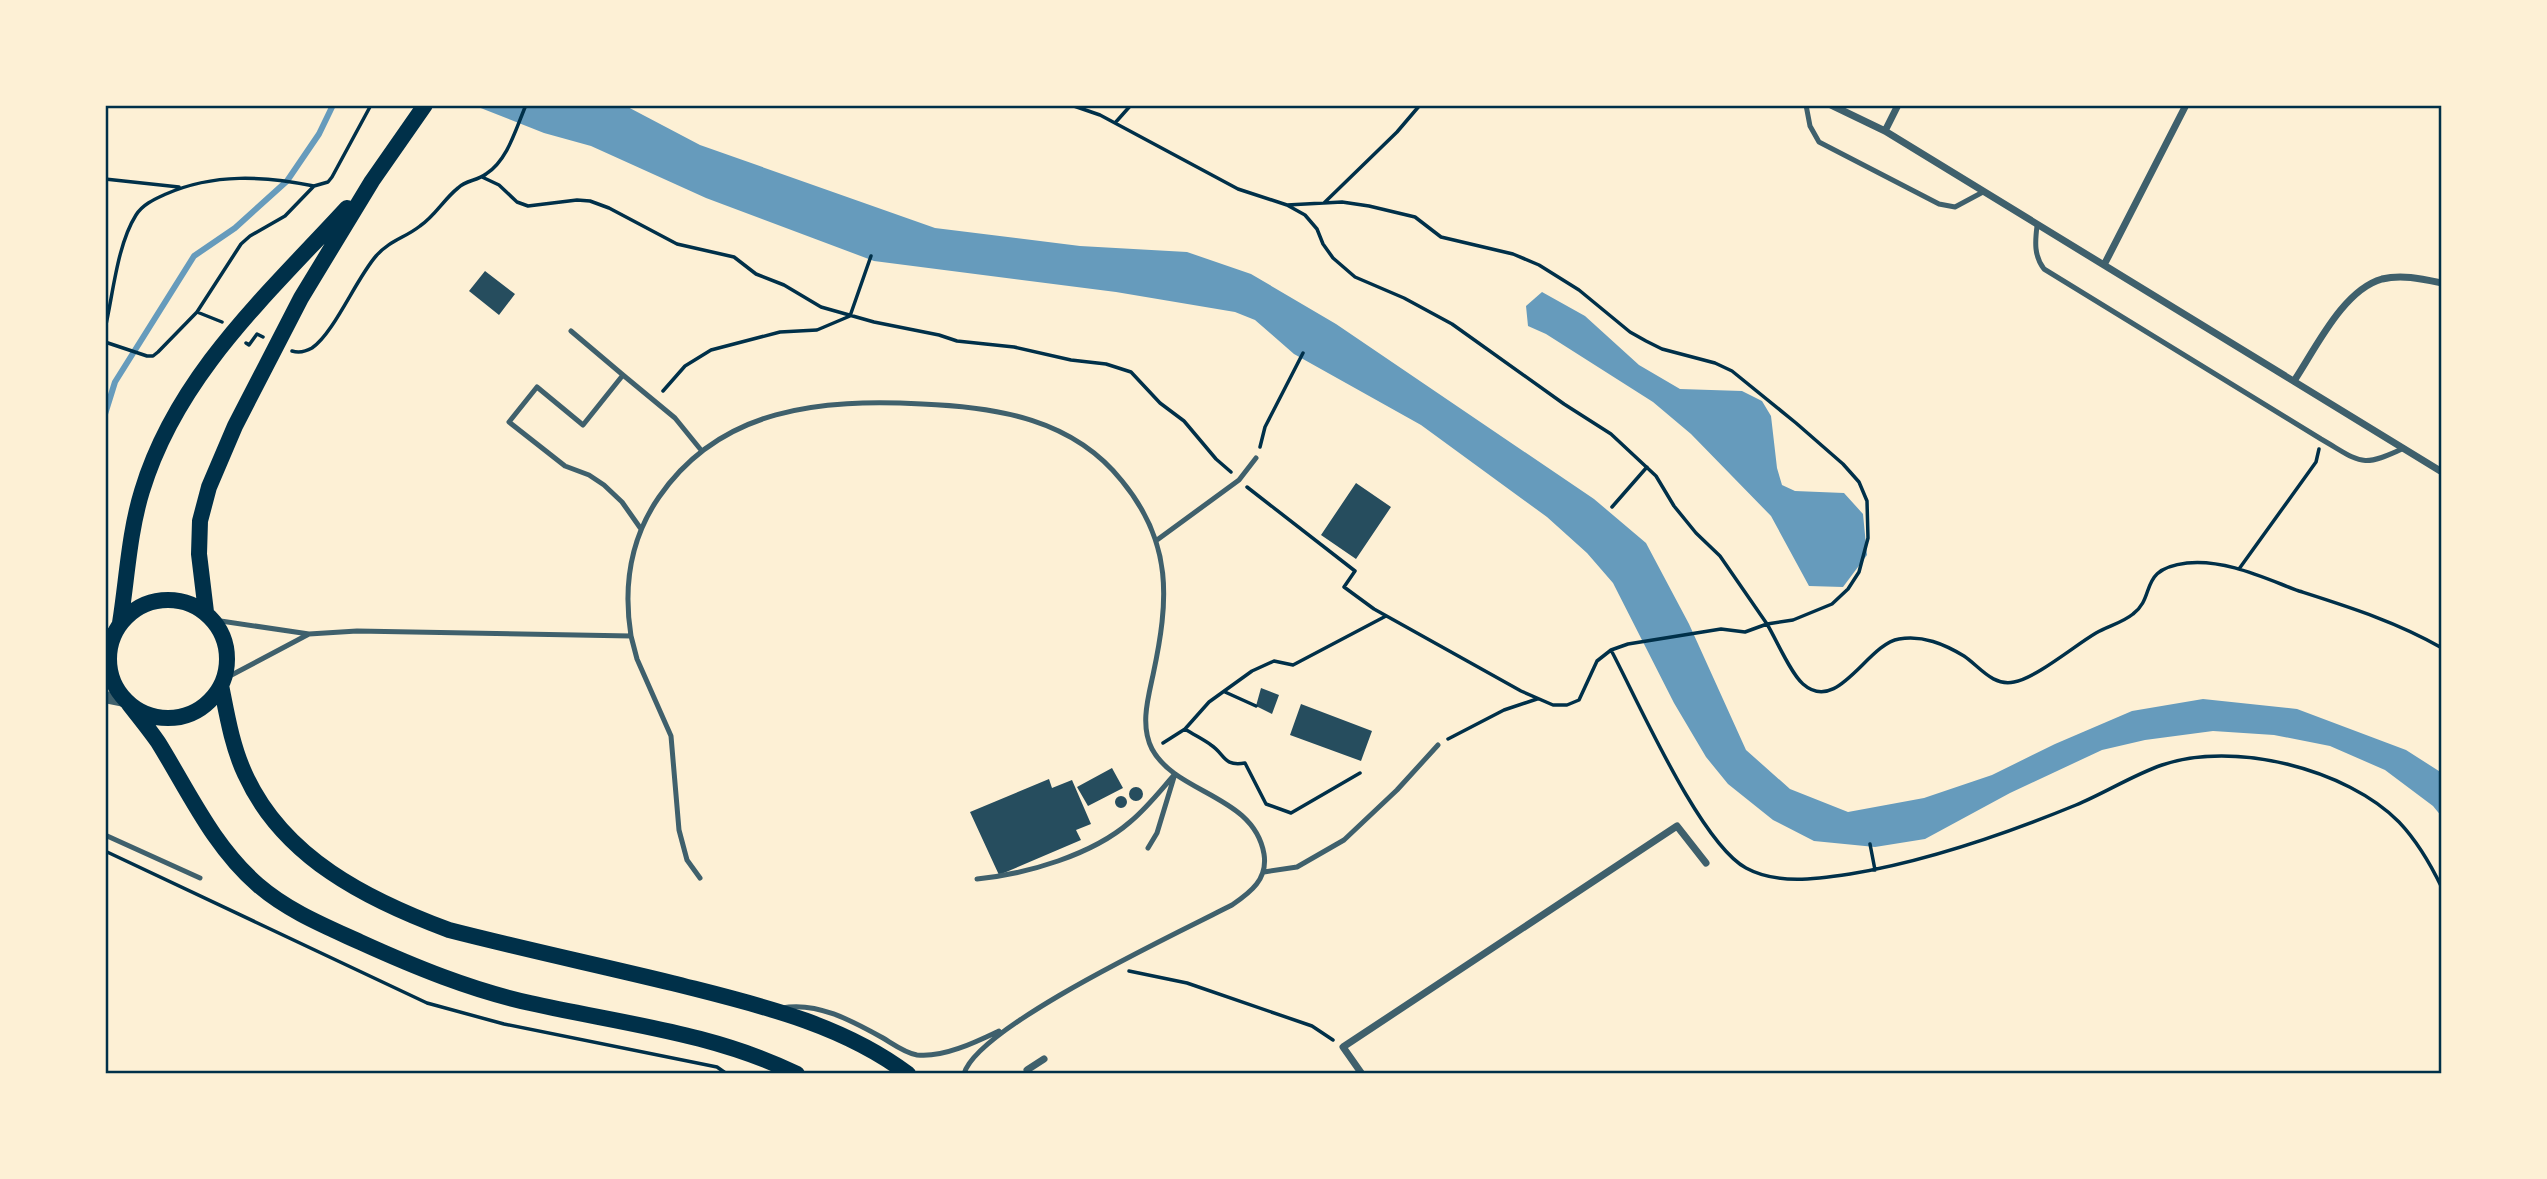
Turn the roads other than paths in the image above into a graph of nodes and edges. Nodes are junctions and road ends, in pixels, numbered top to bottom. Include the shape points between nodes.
1 (1806, 105) edge
2 (1831, 105) edge
3 (1898, 105) edge
4 (2186, 105) edge
5 (425, 106) edge
6 (1885, 131) junction
7 (372, 181) junction
8 (1983, 192) junction
9 (2037, 226) junction
10 (2104, 265) junction
11 (2442, 283) edge
12 (571, 331) dead end
13 (623, 375) junction
14 (2294, 381) junction
15 (2404, 448) junction
16 (701, 450) junction
17 (1256, 458) road end
18 (2442, 472) edge
19 (640, 529) junction
20 (1157, 540) junction
21 (210, 616) junction
22 (113, 631) edge
23 (309, 634) junction
24 (631, 636) junction
25 (223, 682) junction
26 (105, 697) edge
27 (127, 703) junction
28 (1438, 745) road end
29 (1175, 774) junction
30 (105, 835) edge
31 (1148, 848) dead end
32 (1706, 863) dead end
33 (1264, 872) junction
34 (200, 878) dead end
35 (700, 878) dead end
36 (977, 878) dead end
37 (776, 1009) junction
38 (1007, 1027) junction
39 (760, 1059) junction
40 (1044, 1059) dead end
41 (1026, 1073) edge
42 (768, 1074) edge
43 (797, 1074) edge
44 (908, 1074) edge
45 (964, 1074) edge
46 (1362, 1074) edge

1 - 8 lane via 1819,142 1939,204 1955,206
2 - 6 street
3 - 6 street
4 - 10 street
5 - 7 main road
6 - 8 street
7 - 21 main road via 276,344 235,426 203,506 198,543
7 - 22 main road via 233,331 167,427 137,509
8 - 9 street
9 - 10 street
9 - 15 lane via 2036,254 2044,269 2321,439 2357,460 2376,461
10 - 14 street
11 - 14 street via 2384,279 2357,292
12 - 13 lane
13 - 16 lane via 675,418
13 - 19 lane via 583,425 537,387 509,422 565,466 604,485
14 - 15 street
15 - 18 street
16 - 19 lane via 680,469
16 - 20 lane via 744,425 773,415 843,404 935,404 1015,415 1040,421 1089,448 1123,482
17 - 20 lane via 1239,480
19 - 24 lane via 629,575
20 - 29 lane via 1165,593 1163,628 1146,705 1146,733 1164,767
21 - 22 main road via 192,604 161,599 131,612
21 - 23 lane
21 - 25 main road via 227,648
22 - 27 main road via 108,665
23 - 24 lane
23 - 25 lane
24 - 35 lane via 671,736 679,830 687,860
25 - 27 main road via 211,700 180,717 153,716
25 - 37 main road via 235,749 258,799 297,845 343,882 405,914 449,930
26 - 27 street
27 - 39 main road via 157,741 224,849 258,885 293,910 452,981 527,1003 698,1039
28 - 33 lane via 1344,840 1297,867
29 - 31 lane
29 - 33 lane via 1244,818 1262,845
29 - 36 lane via 1128,824 1083,851 1007,876
30 - 34 lane
32 - 46 street via 1677,826 1343,1047
33 - 38 lane via 1259,883 1232,905
37 - 38 lane via 809,1006 920,1055 961,1046
37 - 44 main road via 848,1038
38 - 45 lane via 980,1051
39 - 42 street
39 - 43 main road
40 - 41 street

